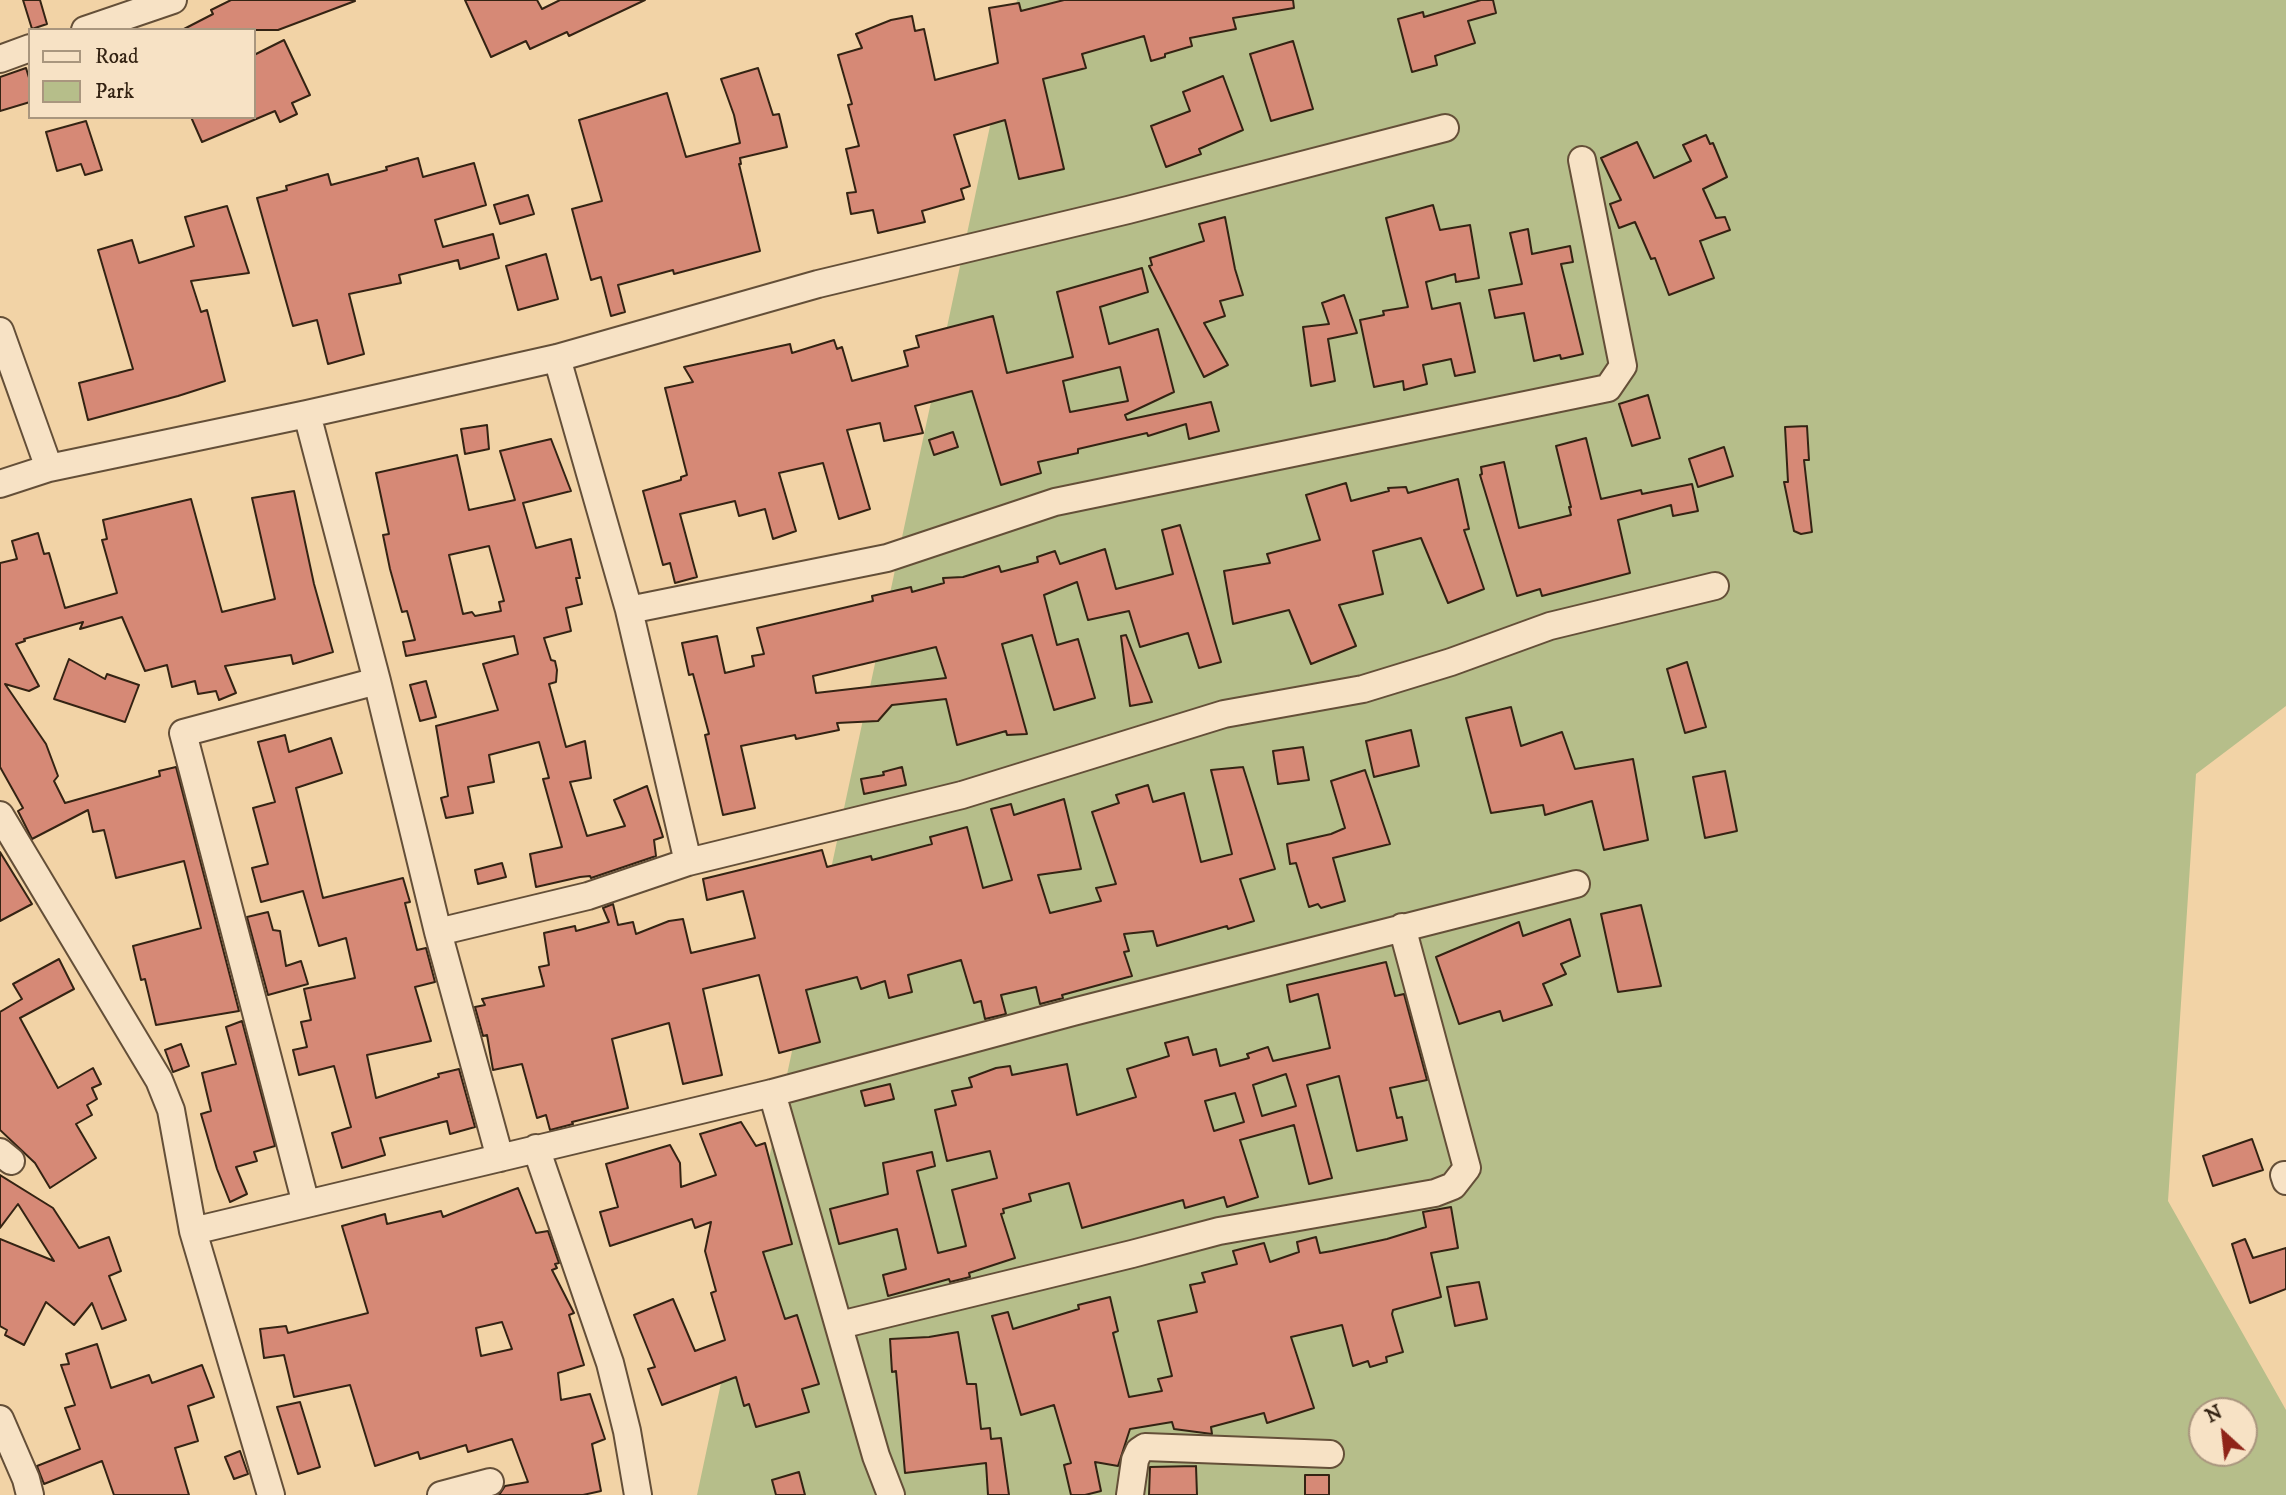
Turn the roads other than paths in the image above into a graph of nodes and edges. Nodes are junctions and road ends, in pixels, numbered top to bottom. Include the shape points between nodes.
1 (173, 0) edge
2 (91, 28) edge
3 (28, 49) edge
4 (0, 58) edge
5 (1445, 128) dead end
6 (1582, 160) dead end
7 (0, 331) edge
8 (557, 358) junction
9 (307, 414) junction
10 (49, 468) junction
11 (0, 484) edge
12 (1715, 586) dead end
13 (629, 610) junction
14 (377, 681) junction
15 (0, 816) edge
16 (688, 862) junction
17 (1576, 884) dead end
18 (1402, 927) junction
19 (438, 932) junction
20 (772, 1093) junction
21 (536, 1148) junction
22 (500, 1158) junction
23 (306, 1204) junction
24 (193, 1231) junction
25 (840, 1325) junction
26 (0, 1419) edge
27 (1329, 1454) dead end
28 (490, 1482) dead end
29 (30, 1495) edge
30 (271, 1495) edge
31 (441, 1495) edge
32 (638, 1495) edge
33 (891, 1495) edge
34 (1130, 1495) edge

1 - 2 street
3 - 4 street
5 - 8 street via 818,284
6 - 13 street via 1623,366 1608,388 1055,502 887,558
7 - 10 street
8 - 9 street
8 - 13 street
9 - 10 street
9 - 14 street
10 - 11 street
12 - 16 street via 1550,626 1363,688 1224,713 962,795
13 - 16 street
14 - 19 street
14 - 23 street via 183,733
15 - 24 street via 159,1080 171,1110
16 - 19 street via 589,896
17 - 18 street
18 - 20 street
18 - 25 street via 1467,1168 1453,1186 1219,1231
19 - 22 street
20 - 21 street
20 - 25 street
21 - 22 street
21 - 32 street via 610,1363
22 - 23 street
23 - 24 street
24 - 30 street
25 - 33 street
26 - 29 street
27 - 34 street via 1145,1447 1135,1460
28 - 31 street

